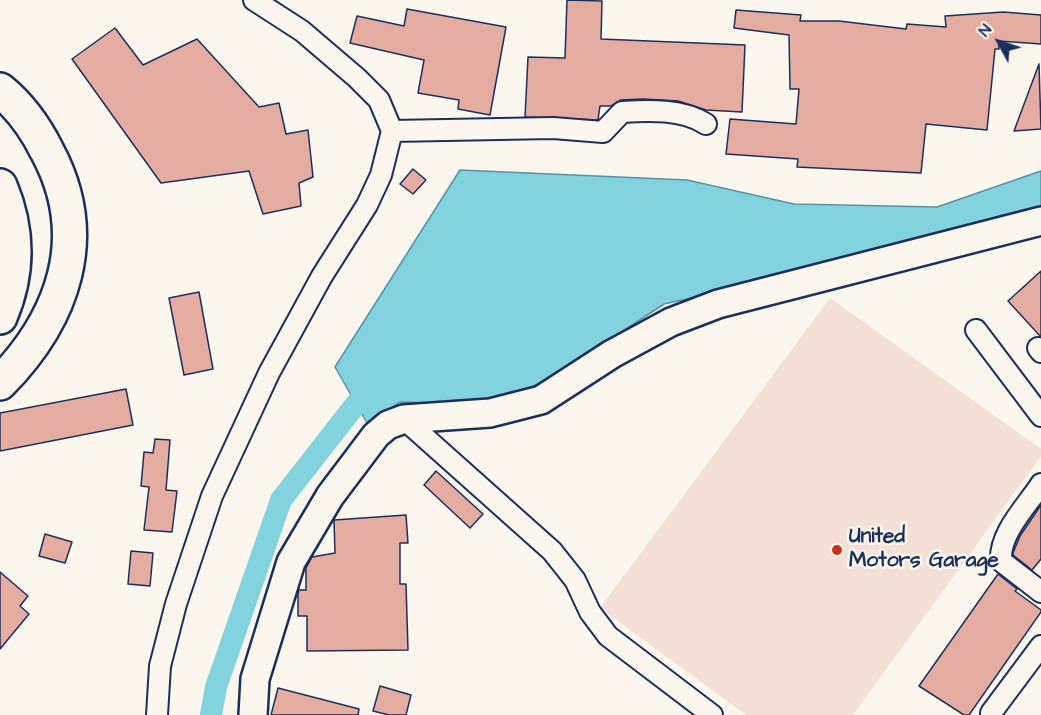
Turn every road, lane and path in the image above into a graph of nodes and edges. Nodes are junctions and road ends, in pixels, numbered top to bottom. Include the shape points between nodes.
1 (254, 0) edge
2 (0, 90) edge
3 (706, 123) dead end
4 (392, 131) junction
5 (0, 186) edge
6 (1041, 221) edge
7 (0, 317) edge
8 (976, 330) dead end
9 (0, 383) edge
10 (1041, 416) edge
11 (404, 419) junction
12 (1041, 484) edge
13 (1041, 592) edge
14 (1041, 646) edge
15 (991, 713) dead end
16 (157, 715) edge
17 (254, 715) edge
18 (712, 715) edge

1 - 4 street via 302,31 357,78 379,100
2 - 9 highway via 26,116 54,162 69,206 71,226 64,278 49,320
3 - 4 street via 693,115 640,110 622,112 603,132 553,128
4 - 16 street via 381,175 367,205 295,324 212,496 160,666
5 - 7 highway via 11,214 15,260
6 - 11 street via 718,304 671,322 541,399 490,413
8 - 10 street
11 - 17 street via 376,435 330,496 291,562 255,679
11 - 18 street via 552,551 575,580 590,612 608,636
12 - 13 street via 1004,540 1000,553 1001,561
14 - 15 street

